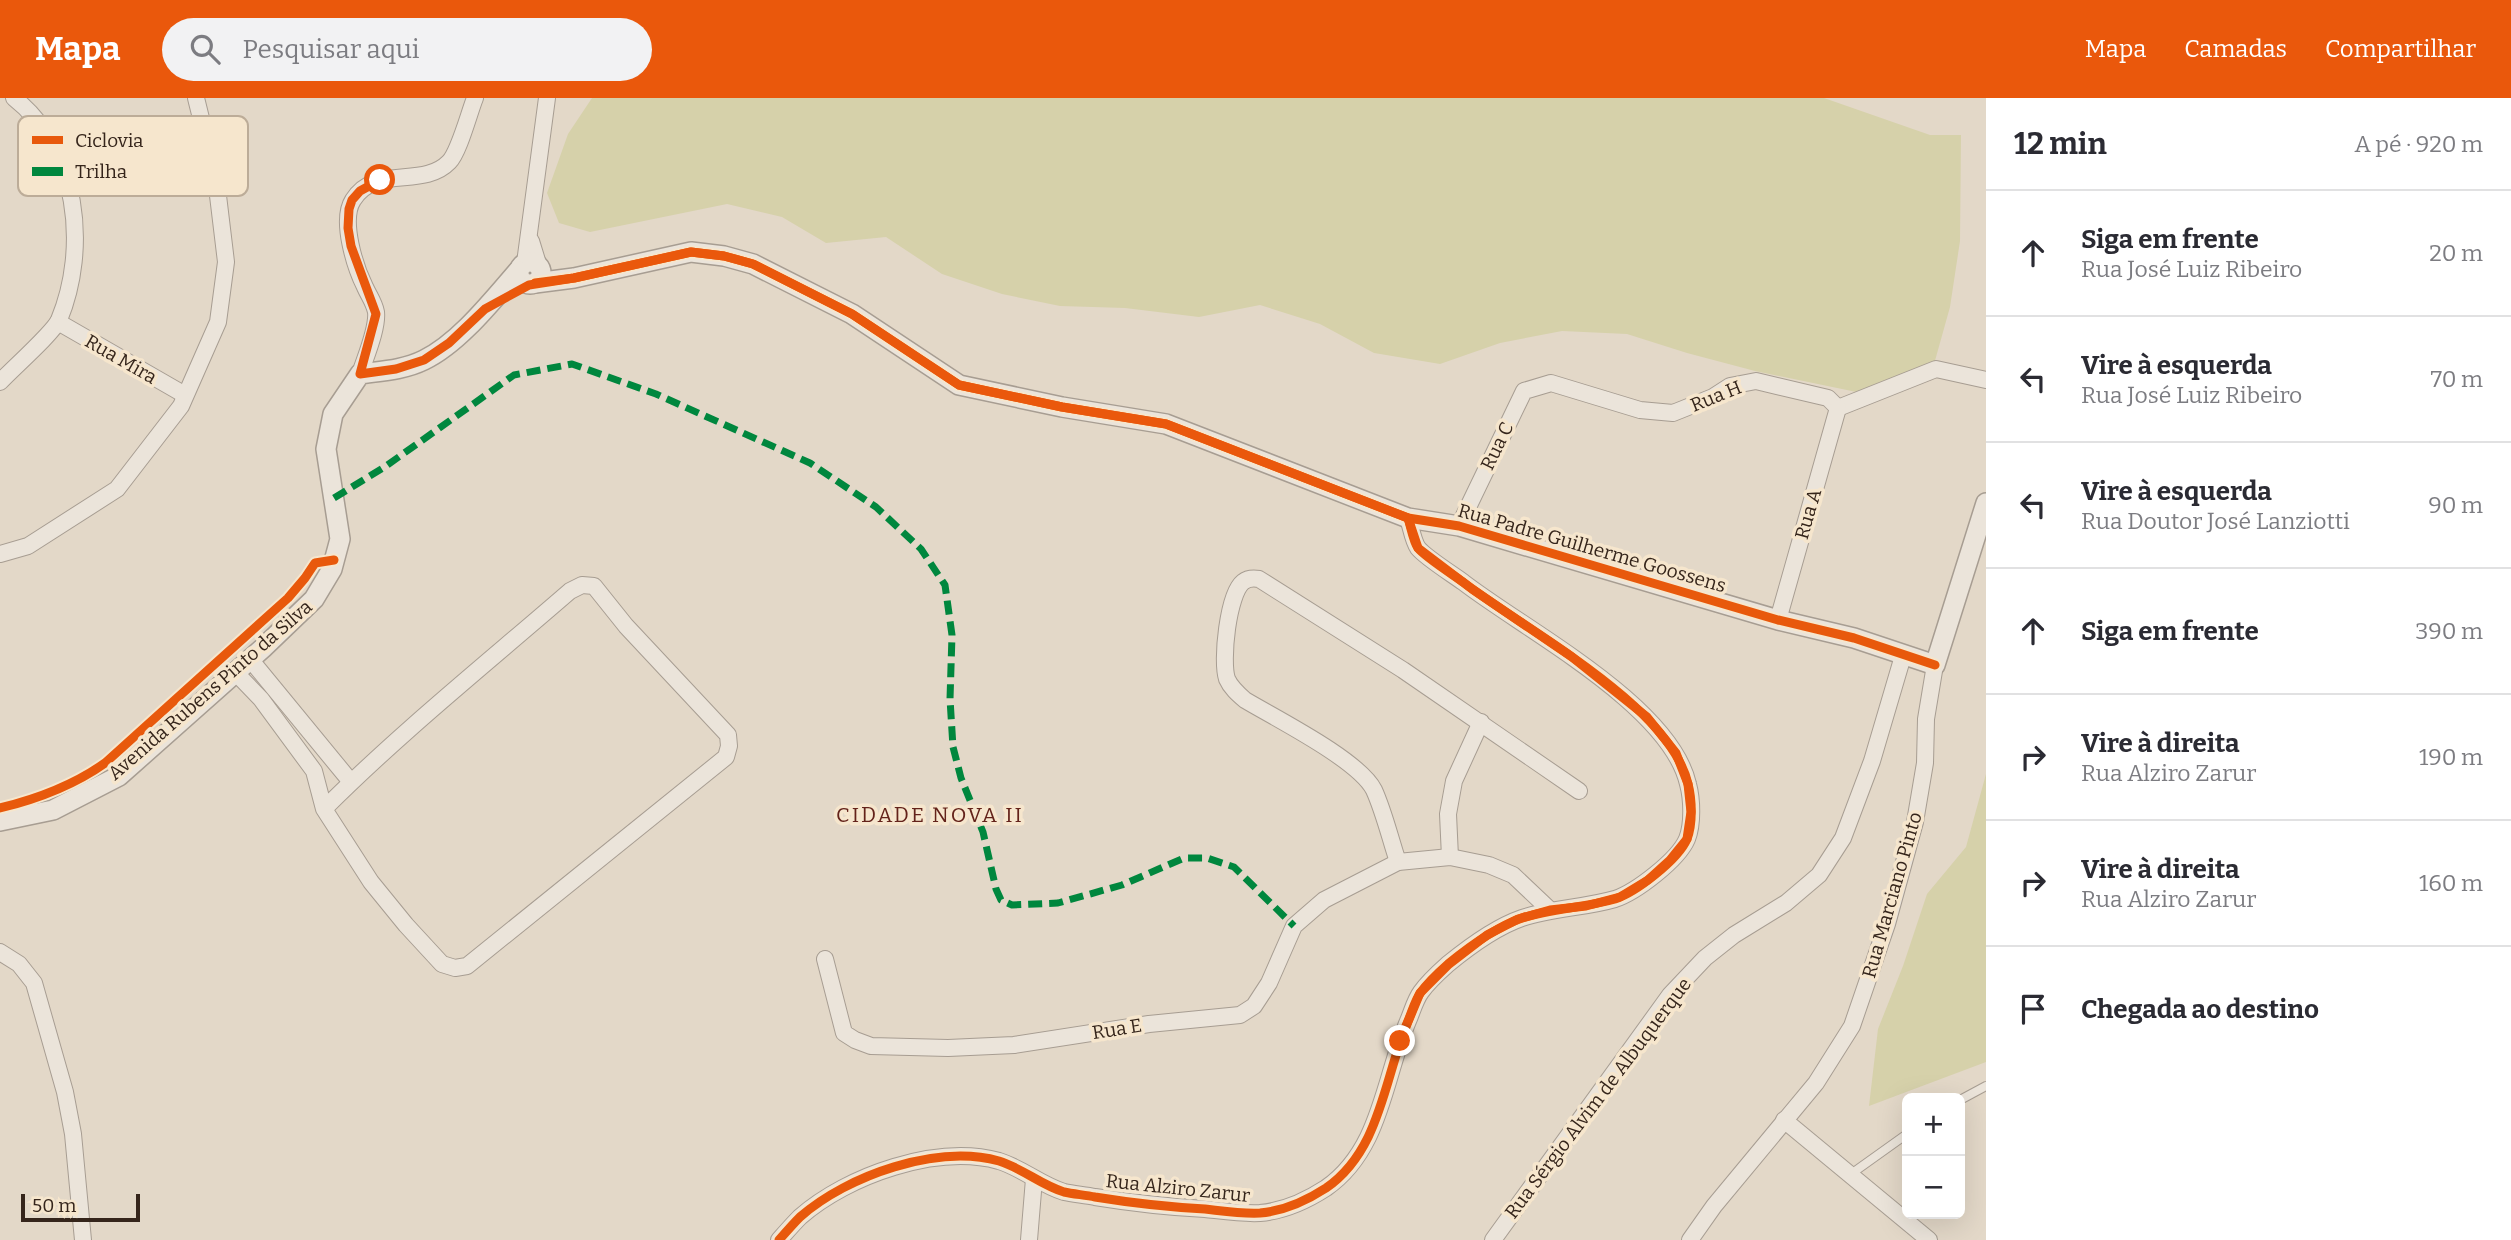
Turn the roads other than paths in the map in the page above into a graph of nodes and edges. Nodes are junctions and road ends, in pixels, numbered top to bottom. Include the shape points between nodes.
1 (15, 98) edge
2 (196, 98) edge
3 (475, 98) edge
4 (548, 98) edge
5 (34, 116) edge
6 (200, 116) edge
7 (71, 196) edge
8 (218, 196) edge
9 (531, 273) junction
10 (58, 323) junction
11 (360, 374) junction
12 (1986, 380) edge
13 (0, 382) edge
14 (1551, 383) joint
15 (185, 395) junction
16 (1838, 408) junction
17 (1986, 503) edge
18 (1408, 518) junction
19 (1459, 526) junction
20 (0, 554) edge
21 (1778, 620) junction
22 (1903, 656) junction
23 (250, 659) junction
24 (1935, 665) junction
25 (235, 672) junction
26 (1481, 722) junction
27 (351, 782) junction
28 (1579, 791) dead end
29 (324, 809) junction
30 (0, 821) edge
31 (1450, 857) junction
32 (1398, 862) junction
33 (1550, 910) junction
34 (0, 952) edge
35 (825, 959) dead end
36 (1986, 1086) edge
37 (1965, 1097) edge
38 (1784, 1119) junction
39 (1902, 1137) edge
40 (1851, 1174) junction
41 (1034, 1179) junction
42 (83, 1240) edge
43 (779, 1240) edge
44 (1028, 1240) edge
45 (1493, 1240) edge
46 (1690, 1240) edge
47 (1929, 1240) edge

1 - 5 street
2 - 6 street
3 - 11 street via 448,164 420,175 380,180 352,200 351,246 376,314
4 - 9 street via 529,235
7 - 10 street via 76,226 74,271
8 - 15 street via 226,262 218,322
9 - 11 street via 424,360
9 - 18 street, Rua Padre Guilherme Goossens via 574,278 691,252 753,264 852,314 959,385 1166,424
10 - 13 street
10 - 15 street, Rua Mira
11 - 23 street, Avenida Rubens Pinto da Silva via 333,414 326,449 340,539 332,569 314,599
12 - 16 street via 1936,369
14 - 16 street, Rua H via 1640,410 1673,413 1730,386 1756,381 1828,398
14 - 19 street, Rua C via 1524,391
15 - 20 street via 117,489 28,546
16 - 21 street, Rua A
17 - 24 street, Rua Marciano Pinto
18 - 19 street, Rua Padre Guilherme Goossens
18 - 33 street, Rua Alziro Zarur via 1418,548 1572,657 1647,717 1676,753 1688,784 1691,812 1687,839 1670,860 1620,897
19 - 21 street, Rua Padre Guilherme Goossens
21 - 22 street, Rua Padre Guilherme Goossens via 1854,638
22 - 24 street, Rua Padre Guilherme Goossens
22 - 45 street, Rua Sérgio Alvim de Albuquerque via 1843,838 1819,875 1705,958 1670,995
23 - 25 street, Avenida Rubens Pinto da Silva
23 - 27 street
24 - 38 street, Rua Marciano Pinto via 1915,822 1887,924 1852,1026 1816,1083
25 - 29 street via 314,771
25 - 30 street, Avenida Rubens Pinto da Silva via 119,776 53,810
26 - 28 street
26 - 31 street via 1454,781 1448,814
26 - 32 street via 1259,579 1242,582 1234,595 1224,661 1234,691 1366,777
27 - 29 street
27 - 29 street via 582,585 594,586 728,734 726,757 467,966 442,964 406,925 371,882
31 - 32 street
31 - 33 street via 1513,875
32 - 35 street, Rua E via 1324,900 1294,926 1269,983 1254,1006 1240,1014 1014,1045 871,1046 845,1033
33 - 41 street, Rua Alziro Zarur via 1487,935 1420,993 1376,1120 1355,1161 1308,1200 1259,1213 1145,1205 1064,1192
34 - 42 street via 19,964 34,983 65,1092
36 - 37 lane
38 - 40 street
38 - 46 street, Rua Marciano Pinto
39 - 40 lane
40 - 47 street
41 - 43 street, Rua Alziro Zarur via 1003,1162 972,1156 932,1158 866,1177 828,1196
41 - 44 street

